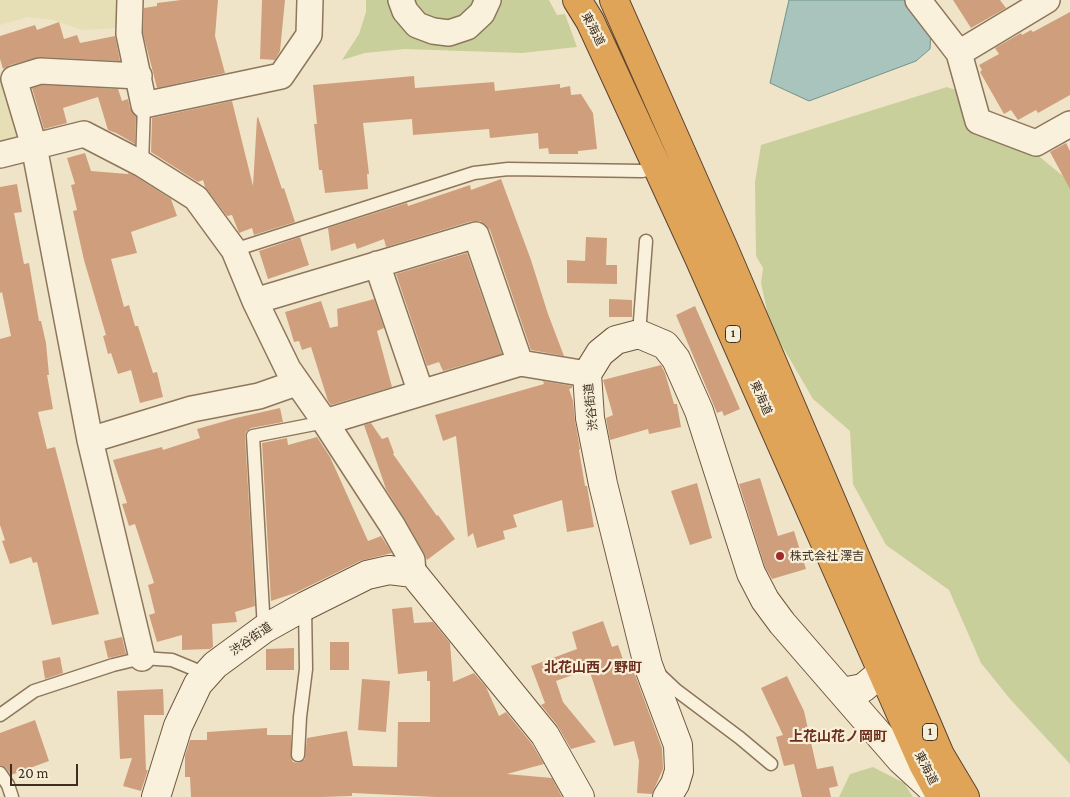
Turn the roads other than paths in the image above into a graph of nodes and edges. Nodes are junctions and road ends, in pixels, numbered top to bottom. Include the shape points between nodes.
1 (130, 0) edge
2 (310, 0) edge
3 (401, 0) edge
4 (488, 0) edge
5 (577, 0) edge
6 (614, 0) edge
7 (918, 0) edge
8 (1048, 0) edge
9 (959, 53) junction
10 (139, 76) junction
11 (144, 106) junction
12 (1070, 124) edge
13 (34, 146) junction
14 (0, 155) edge
15 (142, 164) junction
16 (658, 168) junction
17 (646, 241) dead end
18 (234, 250) junction
19 (377, 264) junction
20 (255, 301) junction
21 (640, 334) junction
22 (520, 363) junction
23 (587, 374) junction
24 (296, 383) junction
25 (421, 393) junction
26 (326, 422) junction
27 (90, 440) junction
28 (413, 573) junction
29 (304, 606) junction
30 (264, 629) junction
31 (142, 658) junction
32 (648, 665) junction
33 (882, 672) junction
34 (206, 674) junction
35 (842, 692) junction
36 (0, 715) edge
37 (298, 756) dead end
38 (771, 764) dead end
39 (0, 773) edge
40 (12, 797) edge
41 (156, 797) edge
42 (580, 797) edge
43 (667, 797) edge
44 (949, 797) edge

1 - 10 street via 129,34
2 - 11 street via 309,35 281,76
3 - 4 street via 405,11 417,24 449,33 467,27 482,13
5 - 16 highway, 東海道 / 1
6 - 44 highway, 東海道 / 1 via 940,755
7 - 9 street
8 - 9 street
9 - 12 street via 978,121 1036,143
10 - 11 street
10 - 13 street via 40,72 14,79
11 - 15 lane
13 - 14 street
13 - 15 street via 84,134
13 - 27 street
15 - 18 street via 196,198
16 - 18 lane via 642,171 508,168 474,173
16 - 33 highway, 東海道 / 1
17 - 21 lane
18 - 20 street
19 - 20 street
19 - 22 street via 476,235
19 - 25 street
20 - 24 street
21 - 23 main road, 渋谷街道 via 616,340 600,354
21 - 35 main road via 665,346 676,359 699,411 750,574 782,622
22 - 23 street
22 - 25 street
23 - 32 main road, 渋谷街道 via 590,418 603,484
24 - 26 street
24 - 27 street via 259,396 192,409
25 - 26 street
26 - 28 street via 404,546 412,560
26 - 30 lane via 253,436
27 - 31 street
28 - 29 main road, 渋谷街道 via 389,570 367,574
28 - 42 main road via 545,735
29 - 30 main road, 渋谷街道
29 - 37 lane via 306,669
30 - 34 main road, 渋谷街道
31 - 34 lane via 172,660
31 - 36 lane via 34,691
32 - 38 lane
32 - 43 main road, 渋谷街道 via 678,745 680,771
33 - 35 main road via 863,688
33 - 44 highway, 東海道 / 1 via 923,764
34 - 41 main road, 渋谷街道 via 178,726
35 - 44 main road via 901,760
39 - 40 lane

